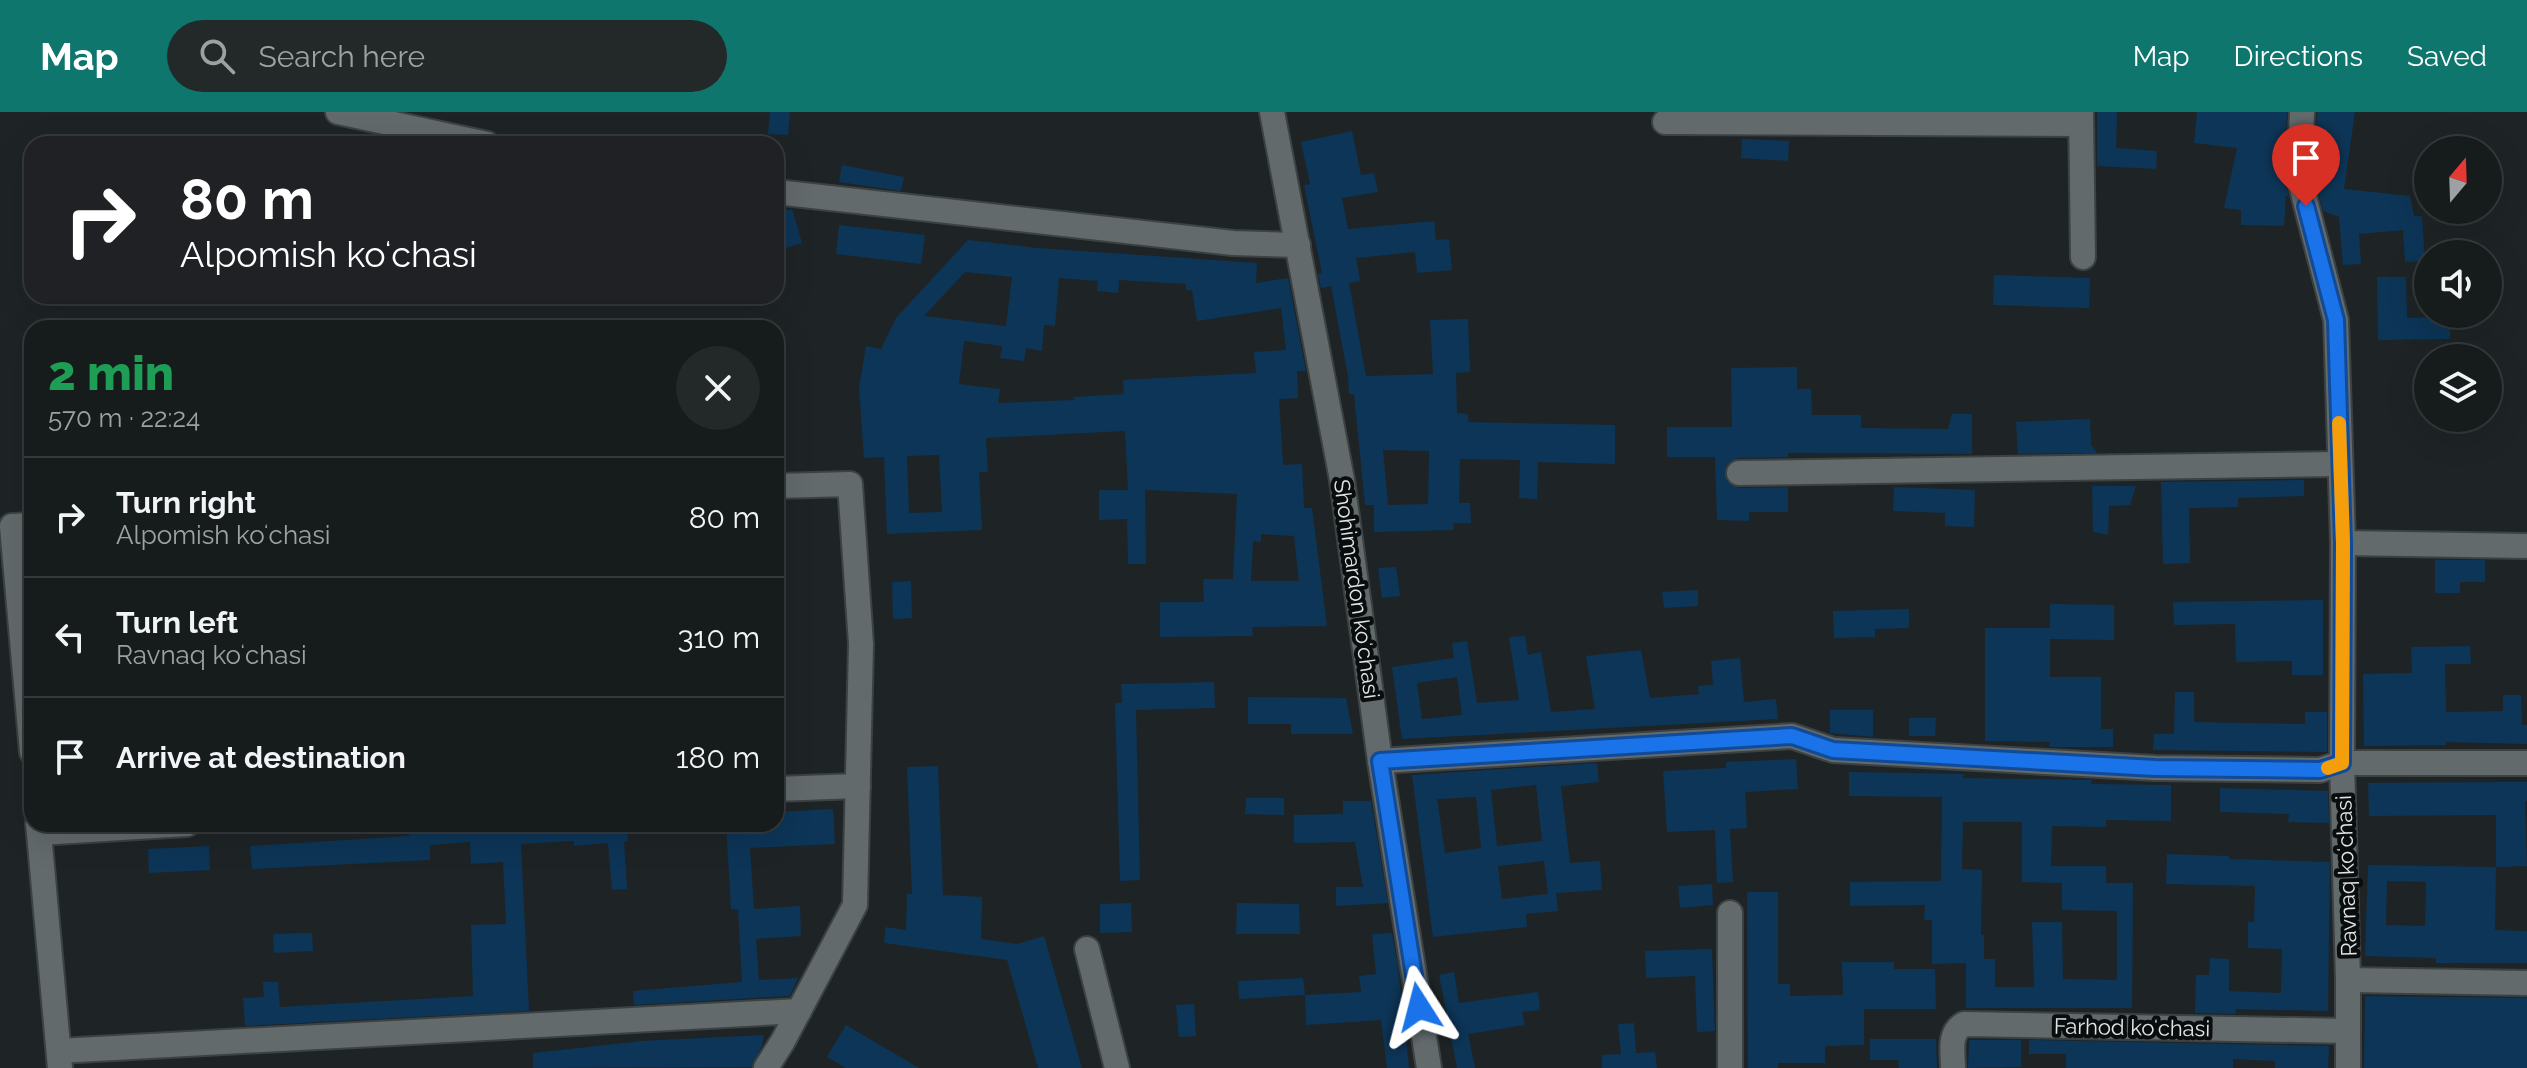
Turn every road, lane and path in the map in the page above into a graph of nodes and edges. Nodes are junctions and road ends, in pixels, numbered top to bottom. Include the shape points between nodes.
1 (338, 112) edge
2 (1272, 112) edge
3 (2302, 112) edge
4 (2081, 118) edge
5 (1665, 122) dead end
6 (450, 136) edge
7 (784, 193) edge
8 (1298, 245) junction
9 (2083, 257) dead end
10 (2340, 464) junction
11 (1739, 473) dead end
12 (784, 486) edge
13 (24, 525) edge
14 (2343, 543) junction
15 (2527, 546) edge
16 (24, 662) edge
17 (1380, 761) junction
18 (2342, 763) junction
19 (2527, 763) edge
20 (858, 786) junction
21 (784, 789) edge
22 (39, 832) edge
23 (1730, 913) dead end
24 (1087, 949) dead end
25 (2348, 980) junction
26 (2527, 983) edge
27 (799, 1011) junction
28 (2348, 1031) junction
29 (60, 1060) edge
30 (766, 1068) edge
31 (1117, 1068) edge
32 (1429, 1068) edge
33 (1730, 1068) edge
34 (1953, 1068) edge
35 (2348, 1068) edge

1 - 6 street
2 - 8 street, Shohimardon koʻchasi
3 - 10 street, Ravnaq koʻchasi via 2299,177 2336,320
4 - 5 street
4 - 9 street
7 - 8 street via 1233,243
8 - 17 street, Shohimardon koʻchasi via 1342,480
10 - 11 street
10 - 14 street, Ravnaq koʻchasi
12 - 20 street via 850,484 861,644
13 - 16 street via 12,526
14 - 15 street
14 - 18 street, Ravnaq koʻchasi
17 - 18 street via 1792,736 1833,750 2155,768 2320,770
17 - 32 street, Shohimardon koʻchasi
18 - 19 street
18 - 25 street, Ravnaq koʻchasi
20 - 21 street
20 - 27 street via 855,905
22 - 29 street
23 - 33 street
24 - 31 street
25 - 26 street
25 - 28 street, Ravnaq koʻchasi
27 - 29 street
27 - 30 street
28 - 34 street, Farhod koʻchasi via 1964,1024 1953,1037
28 - 35 street, Ravnaq koʻchasi

